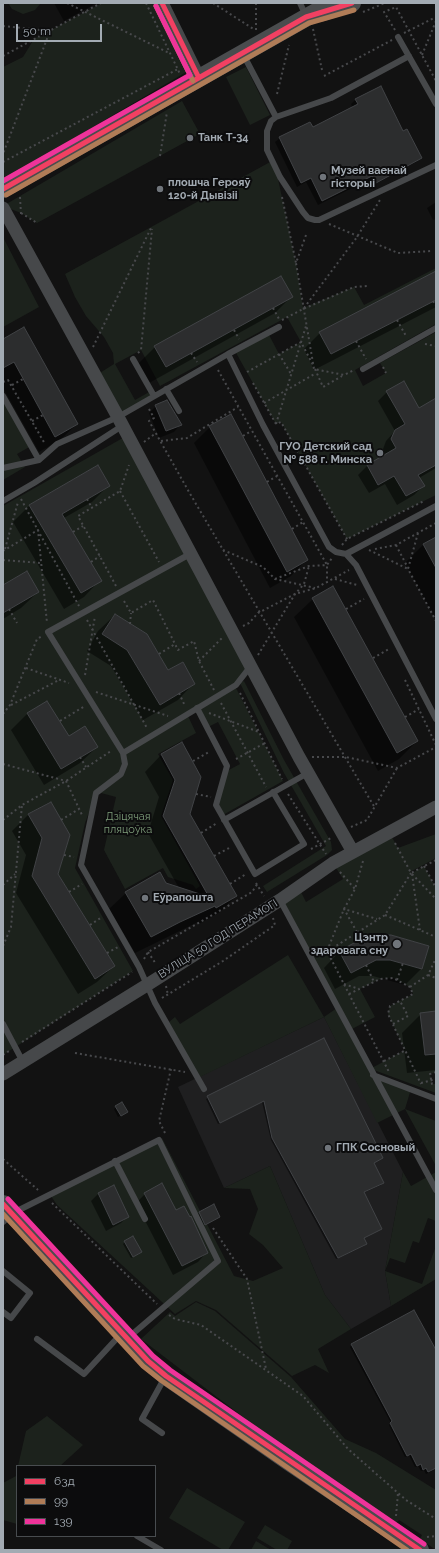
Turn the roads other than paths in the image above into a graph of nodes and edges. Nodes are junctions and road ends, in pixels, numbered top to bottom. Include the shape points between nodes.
1 (162, 3) edge
2 (332, 3) edge
3 (352, 3) edge
4 (306, 15) edge
5 (398, 37) road end
6 (242, 53) junction
7 (409, 56) junction
8 (191, 78) junction
9 (436, 104) edge
10 (276, 117) junction
11 (436, 165) edge
12 (3, 189) edge
13 (3, 208) edge
14 (280, 324) road end
15 (436, 328) edge
16 (228, 354) junction
17 (133, 359) dead end
18 (362, 369) dead end
19 (166, 389) junction
20 (3, 396) edge
21 (154, 396) junction
22 (179, 411) dead end
23 (120, 421) junction
24 (39, 460) junction
25 (3, 468) edge
26 (3, 501) edge
27 (436, 506) edge
28 (190, 554) junction
29 (346, 554) junction
30 (250, 666) junction
31 (197, 708) junction
32 (436, 719) edge
33 (122, 753) junction
34 (308, 773) junction
35 (270, 791) junction
36 (436, 807) edge
37 (222, 821) junction
38 (354, 852) junction
39 (280, 900) junction
40 (147, 985) junction
41 (3, 1024) edge
42 (23, 1062) junction
43 (3, 1074) edge
44 (373, 1074) junction
45 (204, 1089) dead end
46 (436, 1099) edge
47 (115, 1161) junction
48 (436, 1190) edge
49 (6, 1213) edge
50 (145, 1219) dead end
51 (3, 1271) edge
52 (3, 1312) edge
53 (124, 1337) junction
54 (37, 1339) dead end
55 (166, 1376) junction
56 (162, 1433) dead end
57 (139, 1537) edge
58 (161, 1550) edge
59 (420, 1550) edge

1 - 8 street
2 - 4 street
3 - 4 street
4 - 6 street
5 - 7 lane
6 - 8 street
6 - 10 lane
7 - 9 lane
7 - 10 lane via 331,98
8 - 12 street
10 - 11 lane via 269,126 266,137 270,157 305,215 315,220
13 - 23 street
14 - 16 lane
15 - 18 lane
16 - 19 lane
16 - 29 lane via 262,425 330,547 336,552
17 - 21 lane
19 - 21 lane
19 - 22 lane
20 - 24 lane
21 - 23 lane
23 - 24 lane via 57,444
23 - 26 lane via 34,483
23 - 28 street
24 - 25 lane
27 - 29 lane
28 - 30 street
28 - 33 lane via 48,632
29 - 32 lane via 356,565
30 - 31 lane via 236,685
30 - 34 street
31 - 33 lane
31 - 37 lane via 227,766 216,805
33 - 40 lane via 125,764 121,774 96,793 81,865
34 - 35 lane
34 - 38 street
35 - 37 lane
35 - 37 lane via 304,844 255,874
36 - 38 street, ВУЛІЦА 50 ГОД ПЕРАМОГІ
38 - 39 street, ВУЛІЦА 50 ГОД ПЕРАМОГІ via 333,863
39 - 40 street, ВУЛІЦА 50 ГОД ПЕРАМОГІ
39 - 44 lane
40 - 42 street, ВУЛІЦА 50 ГОД ПЕРАМОГІ
40 - 45 lane via 154,1003
41 - 42 lane
42 - 43 street, ВУЛІЦА 50 ГОД ПЕРАМОГІ
44 - 46 lane
44 - 48 lane
47 - 49 lane
47 - 50 lane
47 - 53 lane via 159,1140 218,1261 162,1309
49 - 53 street
51 - 52 lane via 30,1293 11,1318
53 - 54 lane via 84,1374
53 - 55 street
55 - 56 lane via 142,1419
55 - 59 street
57 - 58 lane

